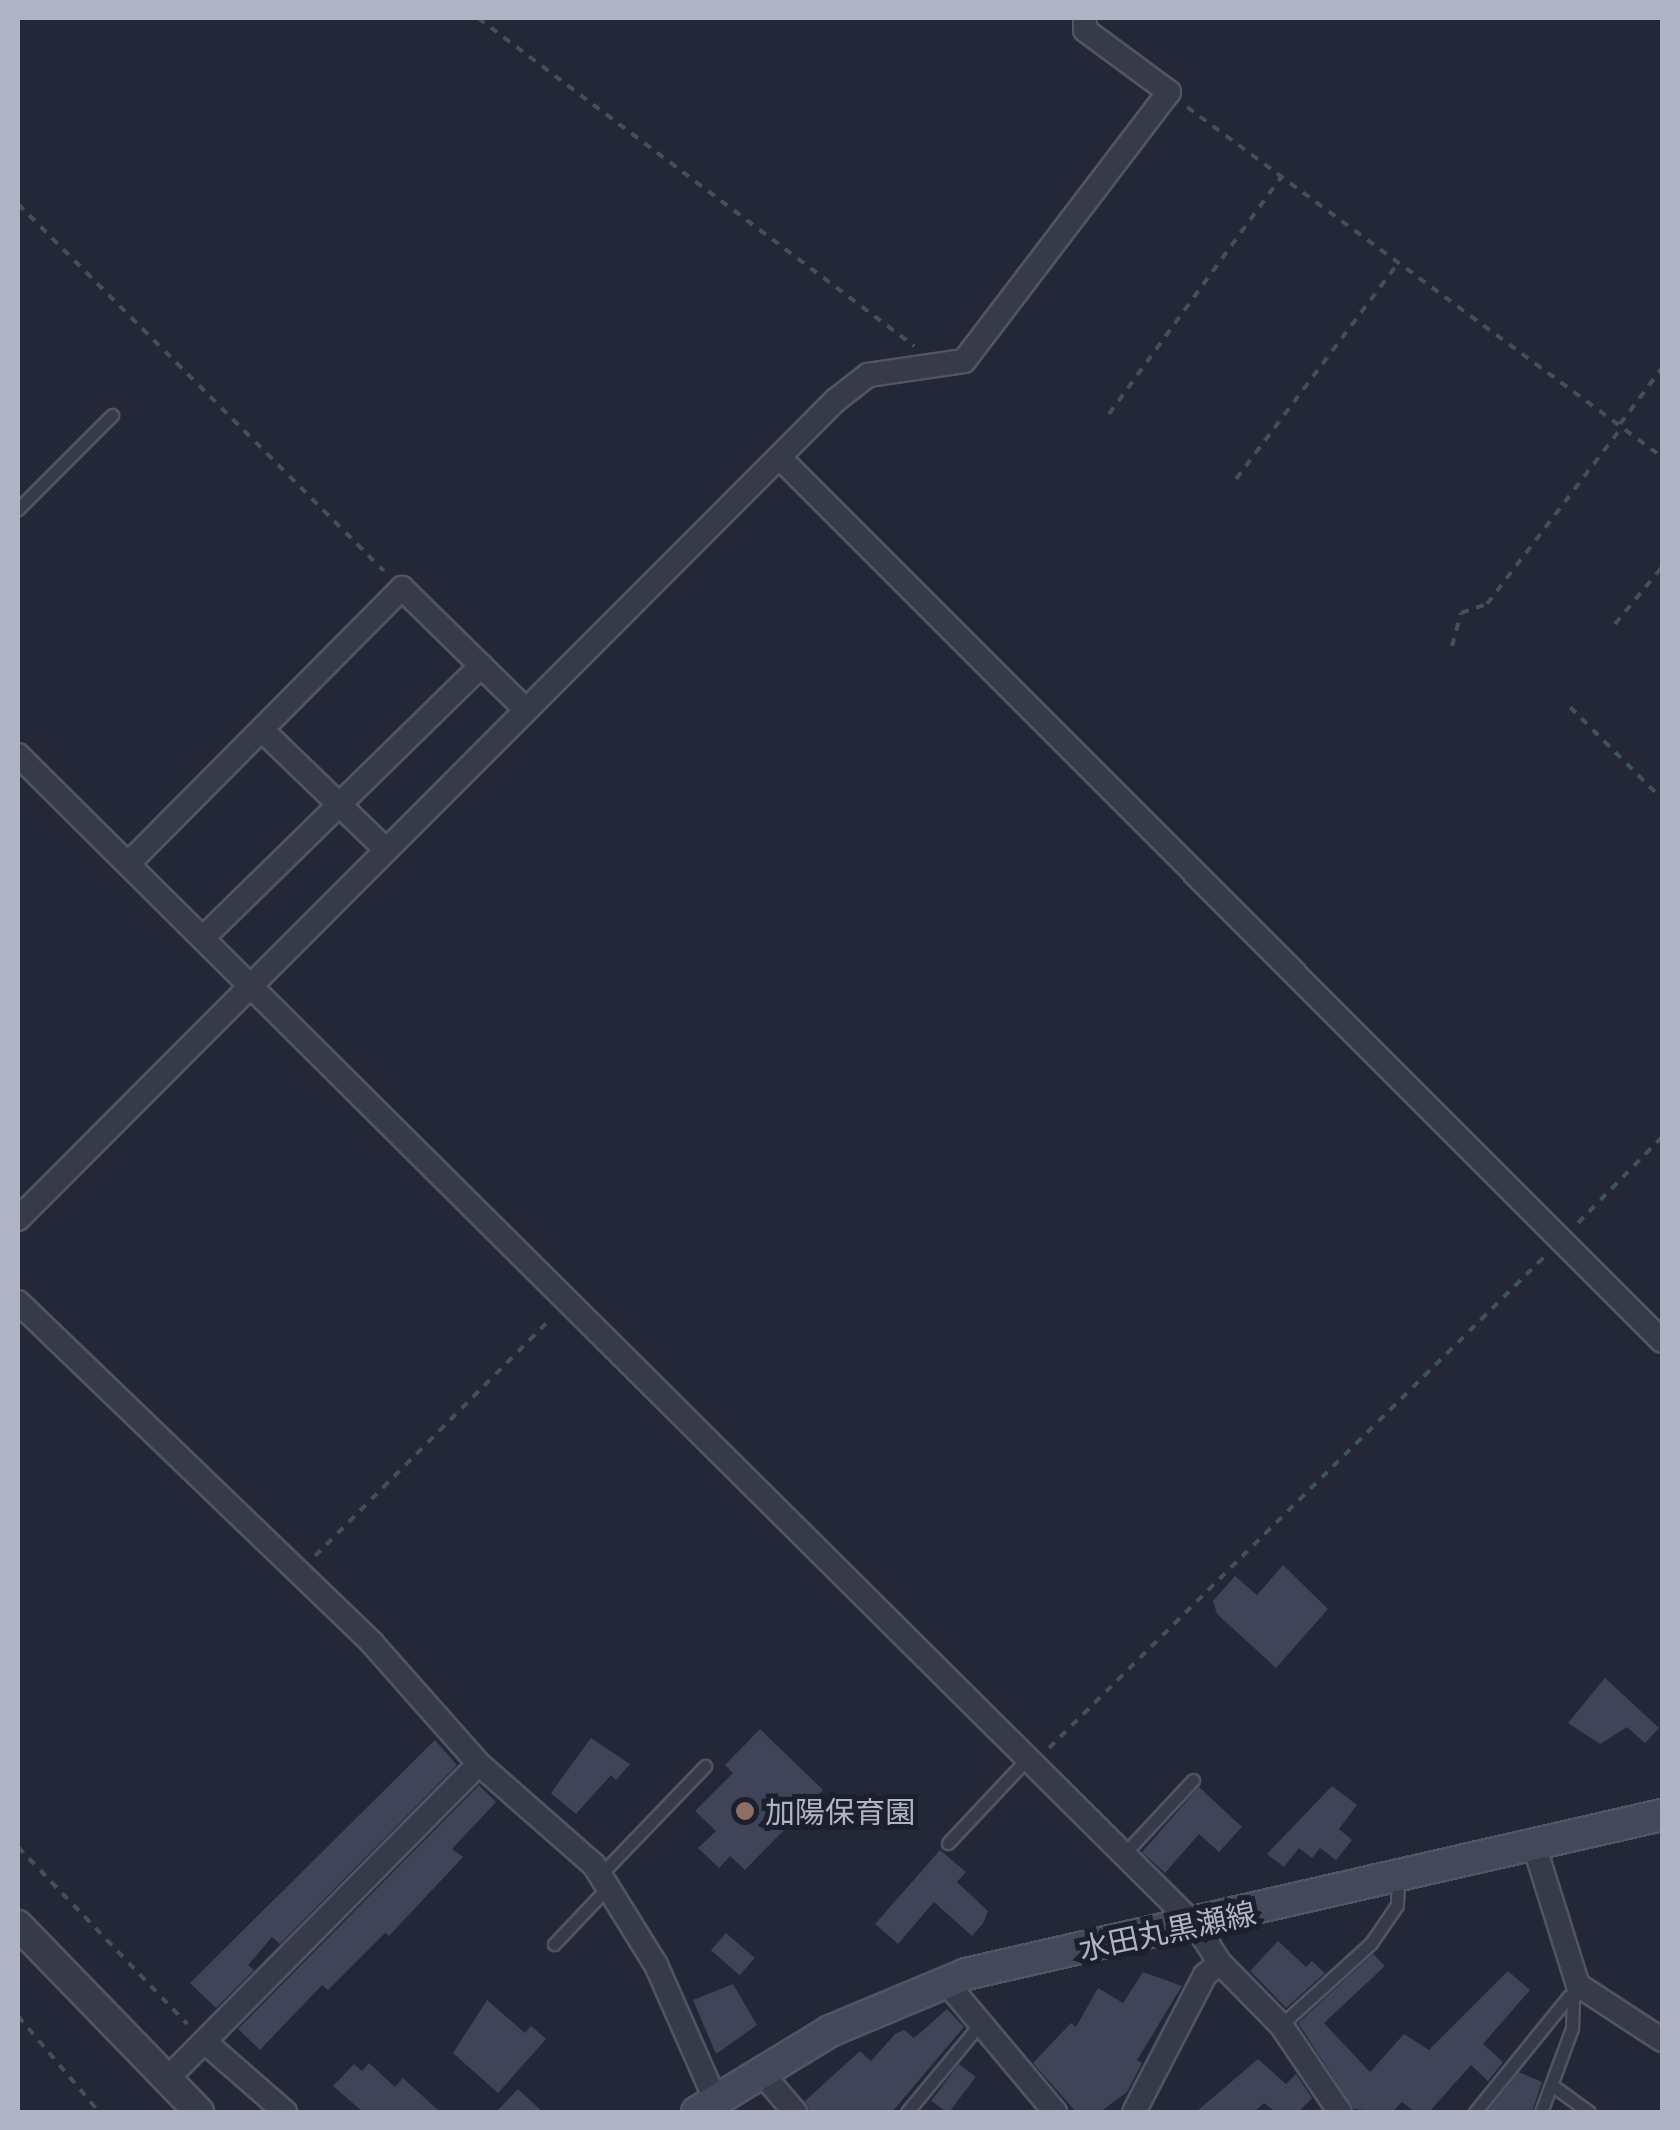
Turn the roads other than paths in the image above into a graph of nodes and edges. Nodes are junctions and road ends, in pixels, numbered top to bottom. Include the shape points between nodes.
1 (1085, 18) edge
2 (112, 415) dead end
3 (779, 456) junction
4 (18, 509) edge
5 (481, 666) junction
6 (524, 708) junction
7 (262, 730) junction
8 (18, 756) edge
9 (338, 806) junction
10 (384, 848) junction
11 (130, 862) junction
12 (204, 937) junction
13 (253, 985) junction
14 (18, 1219) edge
15 (18, 1302) edge
16 (1662, 1341) edge
17 (1030, 1761) junction
18 (478, 1764) junction
19 (705, 1766) dead end
20 (1194, 1780) dead end
21 (1662, 1816) edge
22 (948, 1843) dead end
23 (1534, 1845) junction
24 (1124, 1854) junction
25 (1398, 1878) junction
26 (605, 1880) junction
27 (18, 1924) edge
28 (1196, 1926) junction
29 (554, 1944) dead end
30 (1220, 1963) junction
31 (946, 1982) junction
32 (1574, 1991) junction
33 (980, 2024) junction
34 (1280, 2025) junction
35 (1662, 2040) edge
36 (206, 2043) junction
37 (760, 2071) junction
38 (167, 2079) junction
39 (1553, 2086) junction
40 (706, 2106) edge
41 (1330, 2109) edge
42 (200, 2112) edge
43 (285, 2112) edge
44 (795, 2112) edge
45 (907, 2112) edge
46 (1055, 2112) edge
47 (1134, 2112) edge
48 (1475, 2112) edge
49 (1541, 2112) edge
50 (1589, 2112) edge

1 - 3 street via 1084,30 1168,92 964,361 868,376
2 - 4 lane
3 - 6 street
3 - 16 street
5 - 6 street
5 - 7 street via 402,588
5 - 9 street
6 - 10 street
7 - 9 street
7 - 11 street
8 - 11 street
9 - 10 street
9 - 12 street
10 - 13 street
11 - 12 street
12 - 13 street
13 - 14 street
13 - 17 street
15 - 18 street via 372,1643
17 - 22 lane
17 - 24 street
18 - 26 street
18 - 36 street
19 - 26 lane
20 - 24 lane
21 - 23 main road, 水田丸黒瀬線
23 - 25 main road, 水田丸黒瀬線
23 - 32 street
24 - 28 street
25 - 28 main road, 水田丸黒瀬線
25 - 34 lane via 1397,1906 1371,1943
26 - 29 lane
26 - 40 street via 656,1965
27 - 38 street
28 - 30 street
28 - 31 main road, 水田丸黒瀬線
30 - 34 street
30 - 47 street via 1206,1975
31 - 33 street
31 - 37 main road, 水田丸黒瀬線 via 887,2004
32 - 35 street
32 - 39 lane via 1572,2028
32 - 48 lane
33 - 45 lane
33 - 46 street
34 - 41 street
36 - 38 street
36 - 43 street
37 - 40 main road, 水田丸黒瀬線
37 - 44 street
38 - 42 street
39 - 49 lane
39 - 50 lane

